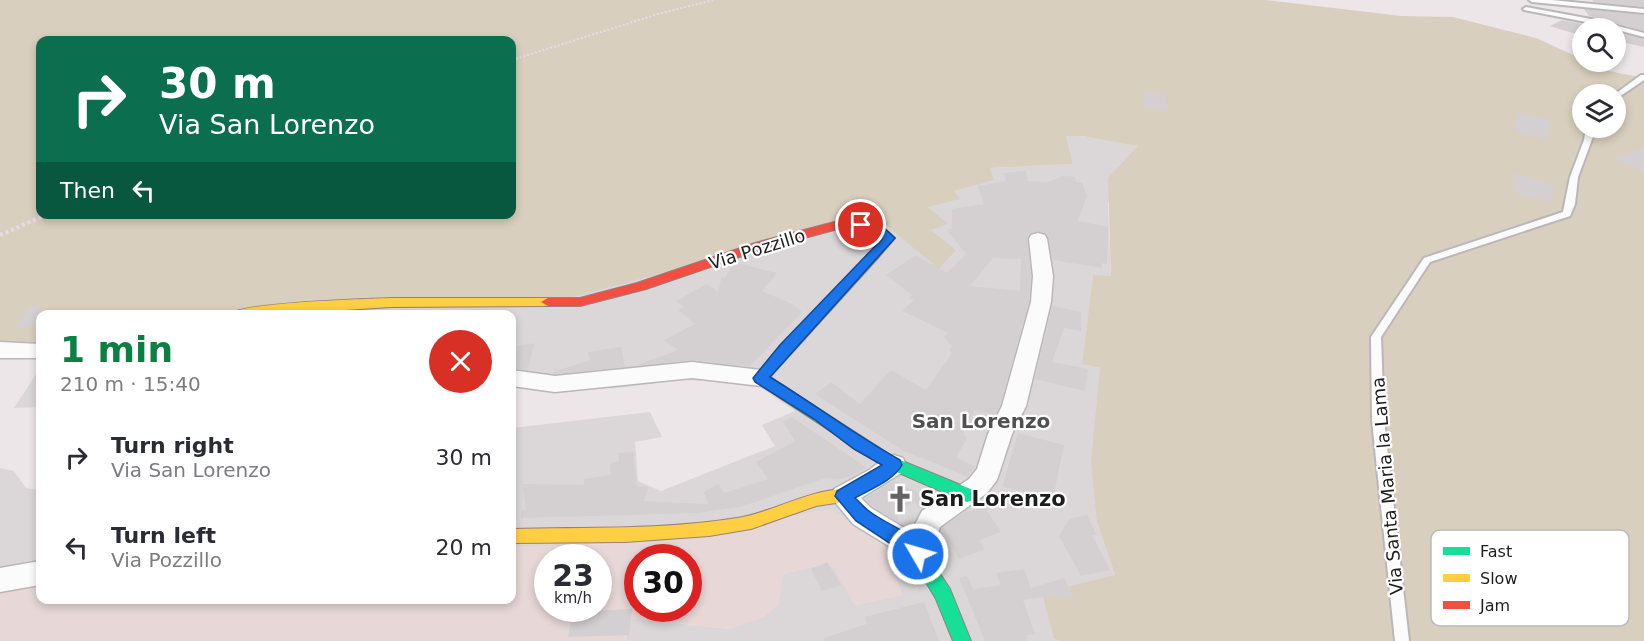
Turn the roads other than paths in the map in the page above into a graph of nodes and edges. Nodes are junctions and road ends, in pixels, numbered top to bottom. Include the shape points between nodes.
1 (1532, 0) edge
2 (1636, 2) dead end
3 (1526, 9) dead end
4 (1644, 10) edge
5 (1644, 35) edge
6 (1644, 77) edge
7 (1626, 90) edge
8 (1589, 138) edge
9 (1038, 239) dead end
10 (268, 310) edge
11 (0, 350) edge
12 (36, 351) edge
13 (760, 378) junction
14 (516, 379) edge
15 (894, 465) junction
16 (967, 495) junction
17 (843, 496) junction
18 (516, 536) edge
19 (918, 554) junction
20 (36, 574) edge
21 (0, 580) edge
22 (962, 641) edge
23 (1402, 641) edge

1 - 4 lane
2 - 4 lane
3 - 5 lane
6 - 7 lane
8 - 23 lane, Via Santa Maria la Lama via 1574,177 1573,199 1567,214 1427,260 1376,337 1378,420
9 - 16 street via 1043,276 1041,302 1014,406 988,473
10 - 13 street, Via Pozzillo via 445,302 580,302 837,225 870,227 889,238
11 - 12 street
13 - 14 street via 692,370 555,384
13 - 15 street
15 - 16 street
15 - 17 street
16 - 19 street via 931,519
17 - 18 street via 827,495 741,525 697,531
17 - 19 street via 862,516
19 - 22 street via 950,606
20 - 21 street

